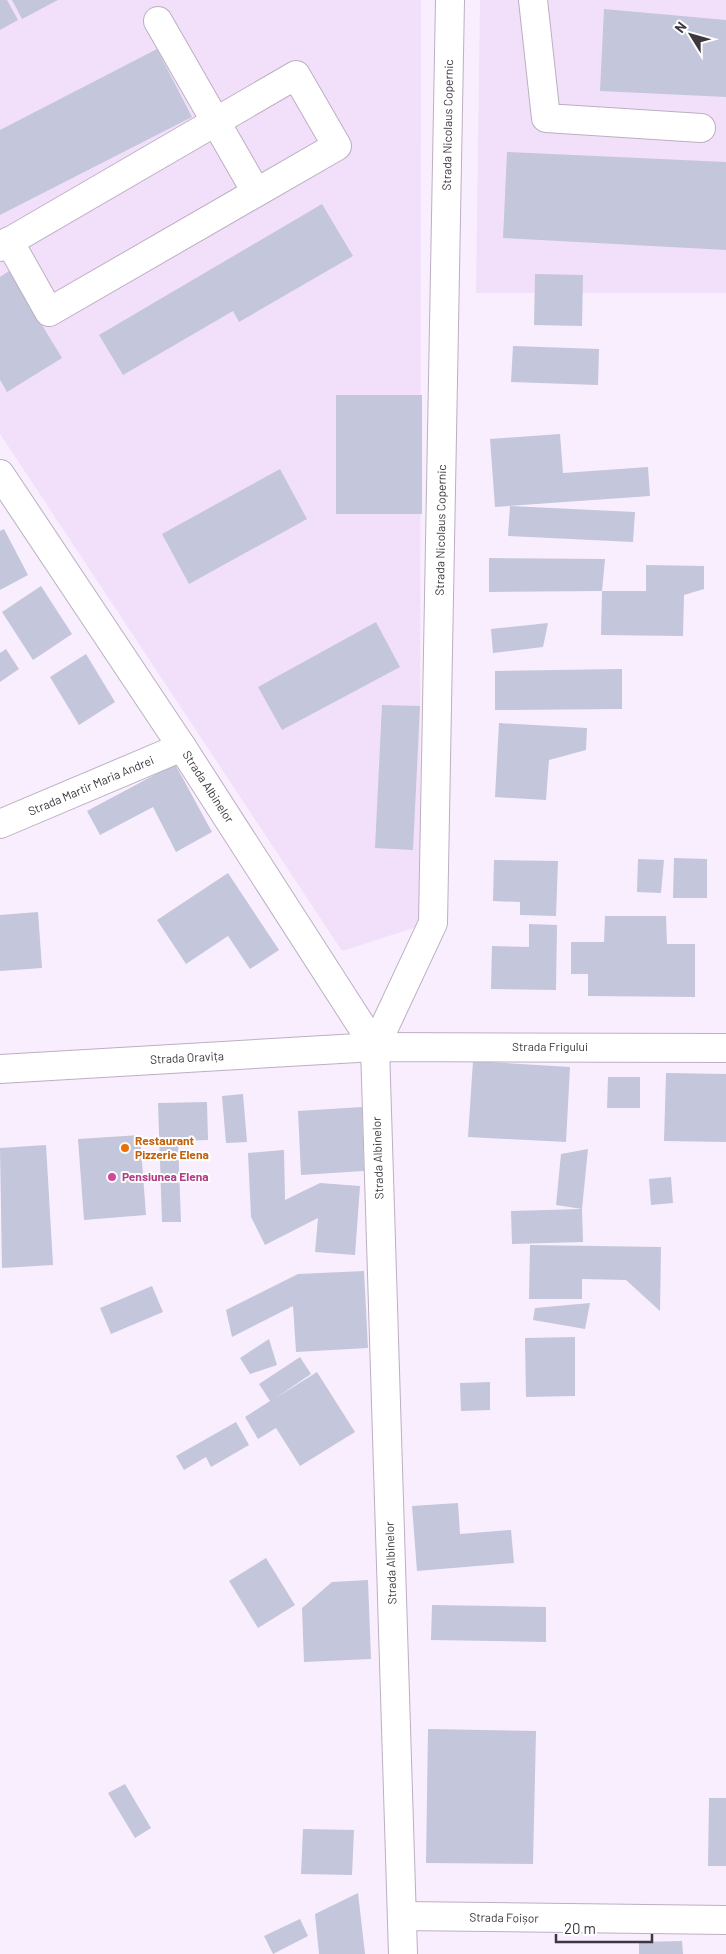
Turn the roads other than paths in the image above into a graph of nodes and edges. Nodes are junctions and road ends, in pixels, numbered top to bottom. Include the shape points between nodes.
1 (450, 0) edge
2 (533, 0) edge
3 (158, 21) dead end
4 (216, 122) junction
5 (701, 128) dead end
6 (256, 192) junction
7 (4, 244) edge
8 (0, 474) edge
9 (182, 747) junction
10 (0, 824) edge
11 (375, 1046) junction
12 (726, 1048) edge
13 (0, 1069) edge
14 (402, 1916) junction
15 (726, 1920) edge
16 (403, 1954) edge

1 - 11 street, Strada Nicolaus Copernic via 433,924
2 - 5 street via 546,118
3 - 4 street
4 - 6 street
4 - 6 street via 296,75 337,146
4 - 7 street
6 - 7 street via 50,312
8 - 9 street, Strada Albinelor
9 - 10 street, Strada Martir Maria Andrei
9 - 11 street, Strada Albinelor
11 - 12 street, Strada Frigului
11 - 13 street, Strada Oravița
11 - 14 street, Strada Albinelor
14 - 15 street, Strada Foișor
14 - 16 street, Strada Albinelor

